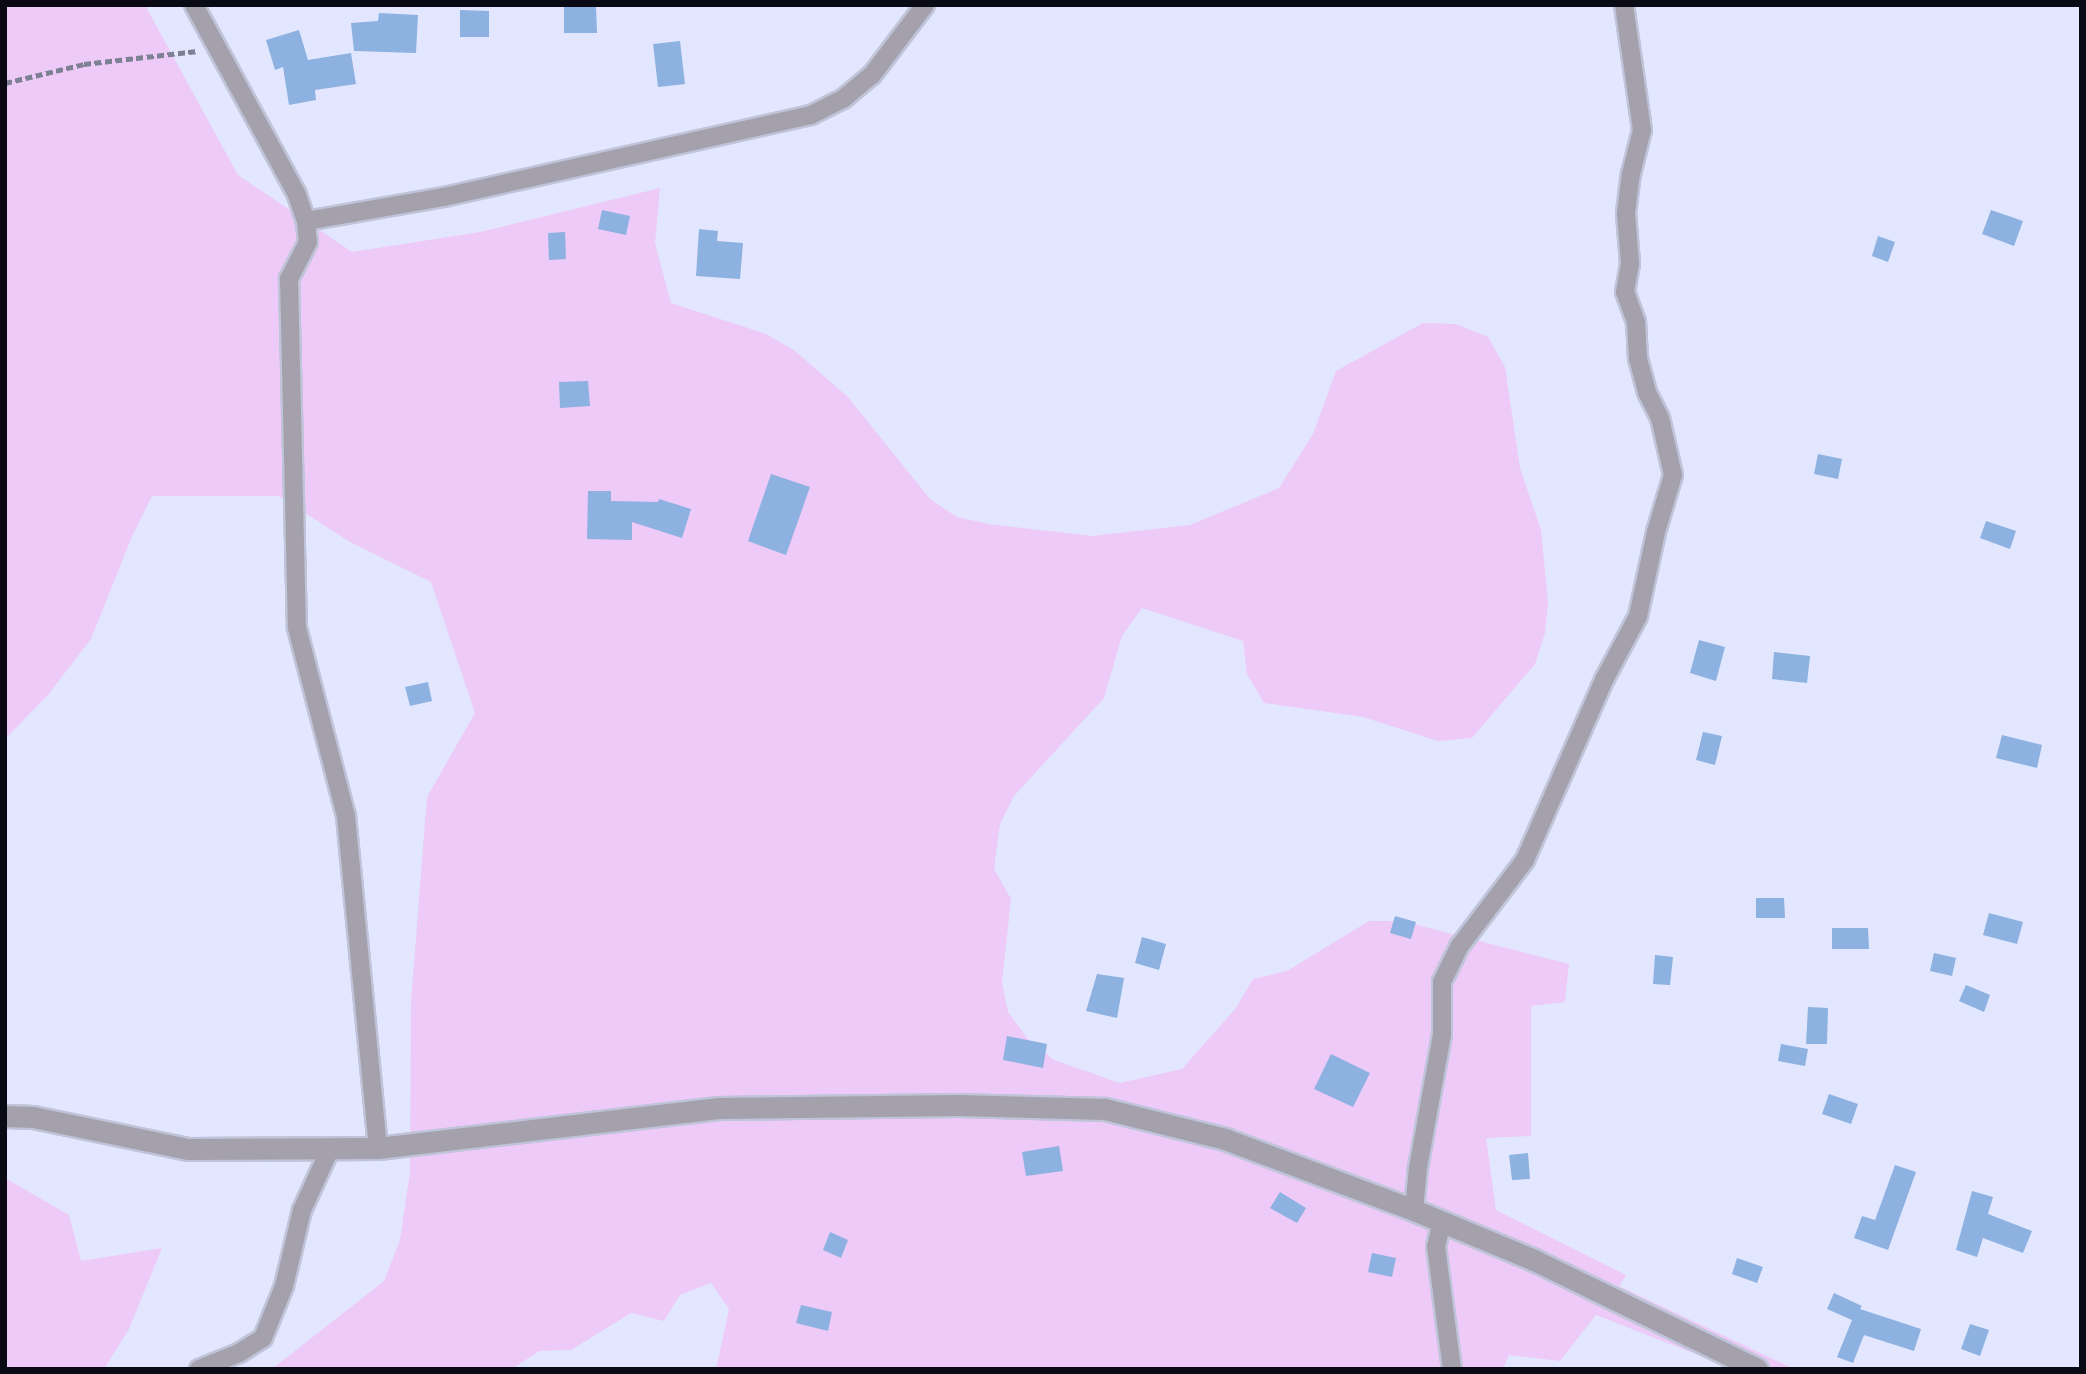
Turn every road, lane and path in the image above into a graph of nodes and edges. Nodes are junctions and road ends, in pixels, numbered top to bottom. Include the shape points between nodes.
1 (194, 5) edge
2 (925, 5) edge
3 (1624, 5) edge
4 (218, 49) junction
5 (5, 83) edge
6 (306, 221) junction
7 (5, 1116) edge
8 (378, 1148) junction
9 (330, 1149) junction
10 (1414, 1210) junction
11 (1442, 1221) junction
12 (199, 1369) edge
13 (1452, 1369) edge
14 (1757, 1369) edge

1 - 4 street
2 - 6 street via 872,75 843,99 811,115 444,197
3 - 10 street via 1642,131 1626,213 1630,263 1625,292 1636,322 1638,359 1660,418 1673,475 1638,616 1604,680 1525,860 1459,947 1442,982 1442,1035
4 - 5 path via 83,64
4 - 6 street via 297,195
6 - 8 street via 308,242 289,279 297,628 346,816
7 - 9 street via 33,1117 188,1149
8 - 9 street
8 - 10 street via 719,1108 1090,1107 1226,1139
9 - 12 street via 302,1210 284,1286 263,1338
10 - 11 street
11 - 13 street via 1436,1246
11 - 14 street

